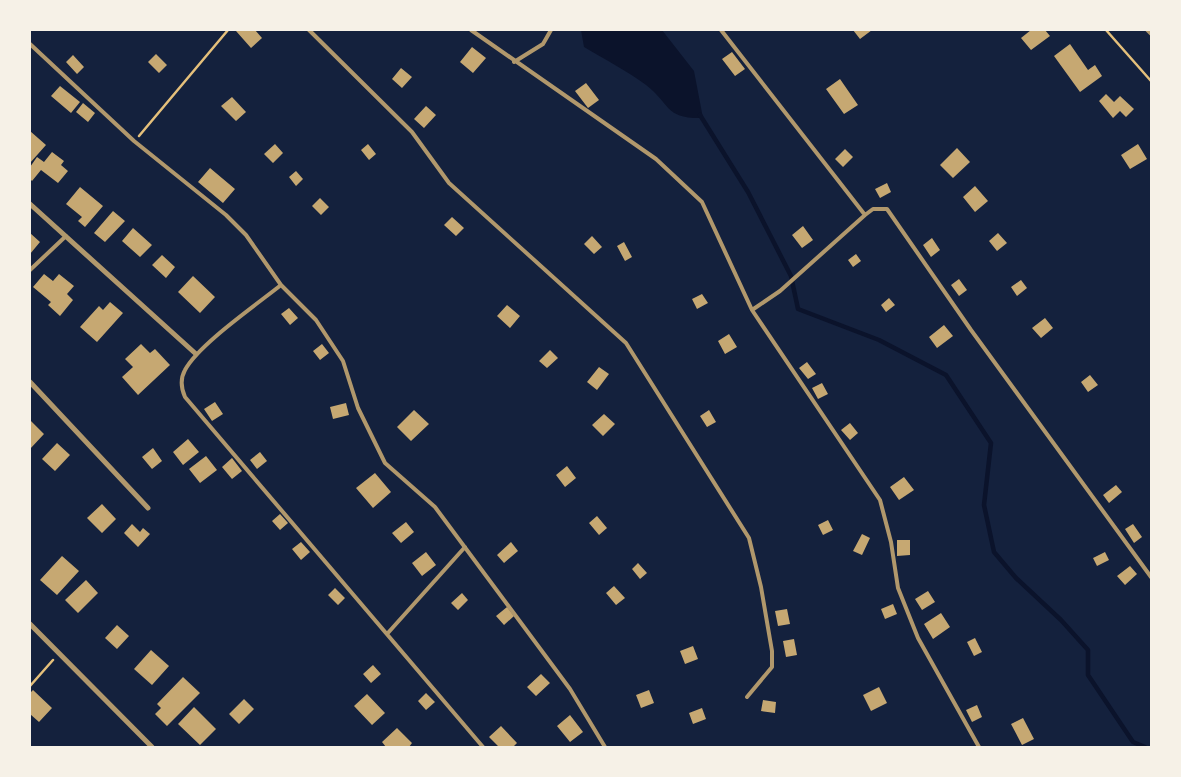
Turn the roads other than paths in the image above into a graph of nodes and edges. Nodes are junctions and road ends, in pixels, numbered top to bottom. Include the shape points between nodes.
1 (309, 30) edge
2 (471, 30) edge
3 (550, 30) edge
4 (721, 30) edge
5 (1148, 30) edge
6 (1151, 34) edge
7 (30, 44) edge
8 (514, 62) junction
9 (30, 204) edge
10 (865, 215) junction
11 (66, 236) junction
12 (30, 270) edge
13 (281, 285) junction
14 (752, 310) junction
15 (196, 354) junction
16 (30, 382) edge
17 (148, 508) dead end
18 (465, 547) junction
19 (1151, 577) edge
20 (30, 624) edge
21 (388, 634) junction
22 (747, 697) dead end
23 (152, 747) edge
24 (483, 747) edge
25 (605, 747) edge
26 (979, 747) edge

1 - 22 lane via 412,132 449,183 626,343 749,538 772,651 772,666
2 - 8 lane
3 - 8 lane via 543,44
4 - 10 lane
5 - 6 street
7 - 13 lane via 134,141 226,215 246,235
8 - 14 lane via 656,159 702,202
9 - 11 street
10 - 14 lane via 780,291
10 - 19 lane via 873,209 887,209
11 - 12 lane
11 - 15 street
13 - 15 lane
13 - 18 lane via 316,320 343,361 358,408 385,463 435,507
14 - 26 lane via 880,500 892,542 898,588 918,638
15 - 21 lane via 182,376 185,397
16 - 17 street
18 - 21 lane
18 - 25 lane via 570,689
20 - 23 street
21 - 24 lane

